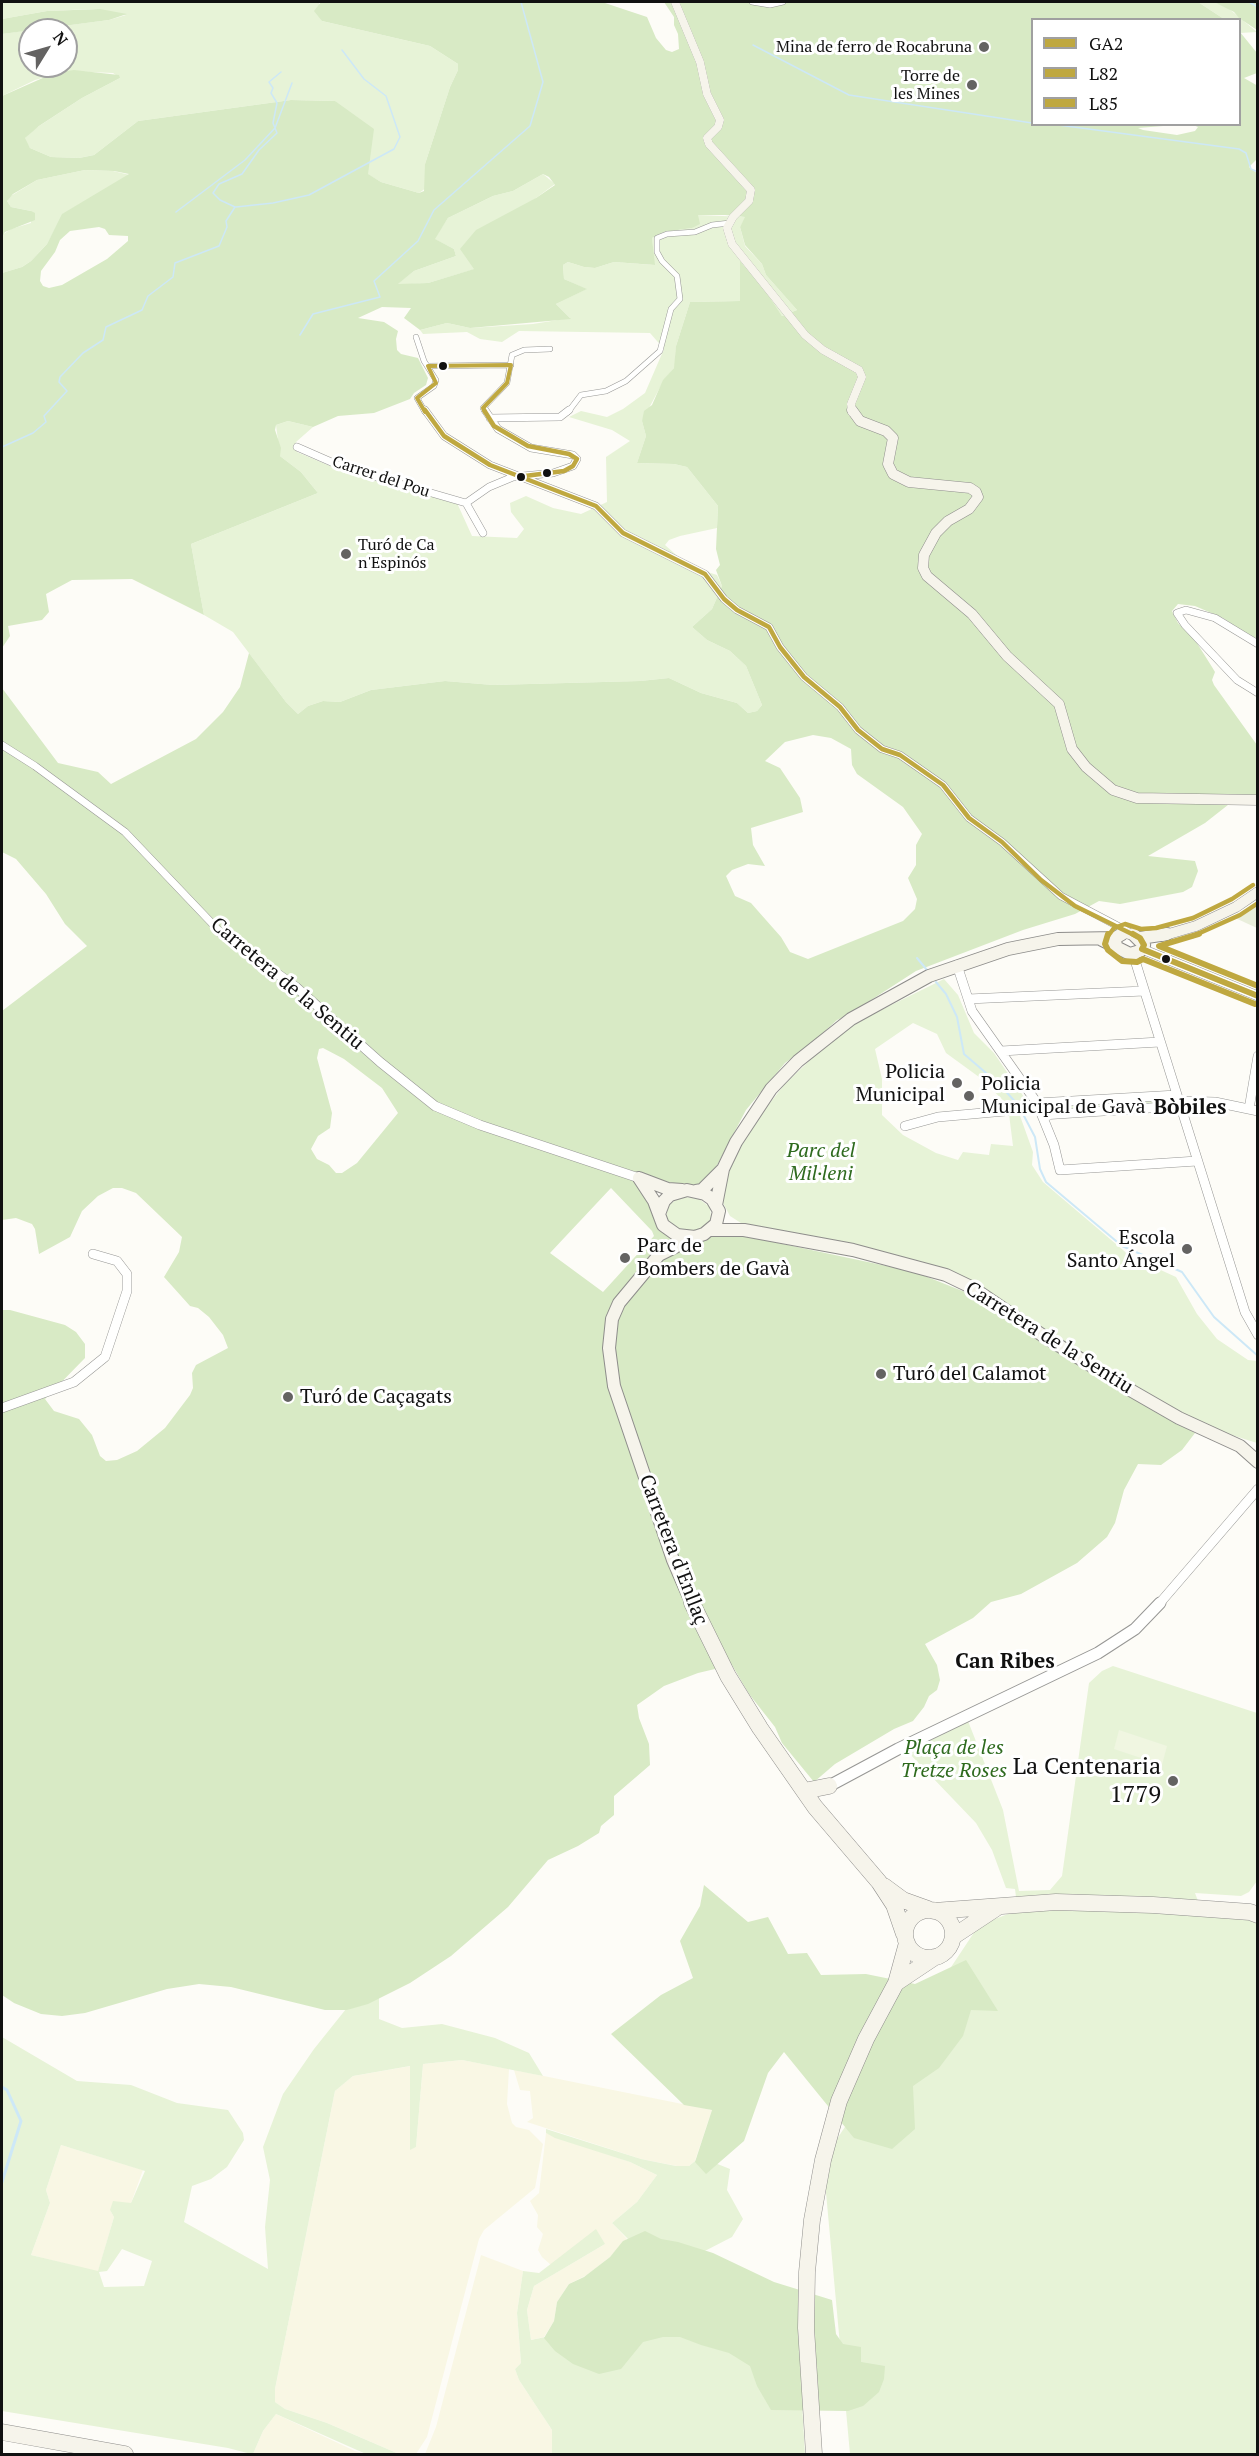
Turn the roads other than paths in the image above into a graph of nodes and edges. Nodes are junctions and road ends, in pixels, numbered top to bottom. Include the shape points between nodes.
1 (676, 2) edge
2 (753, 2) edge
3 (783, 2) edge
4 (729, 222) junction
5 (416, 337) dead end
6 (550, 349) dead end
7 (511, 365) junction
8 (428, 366) junction
9 (490, 418) junction
10 (297, 447) dead end
11 (525, 476) junction
12 (466, 503) junction
13 (483, 532) dead end
14 (1257, 644) edge
15 (1257, 693) edge
16 (2, 745) edge
17 (1257, 798) edge
18 (1257, 892) edge
19 (1116, 937) junction
20 (1138, 944) junction
21 (957, 965) junction
22 (1144, 990) junction
23 (1257, 996) edge
24 (968, 999) junction
25 (1160, 1042) junction
26 (1001, 1051) junction
27 (1257, 1056) edge
28 (1179, 1101) junction
29 (1039, 1108) junction
30 (1253, 1110) edge
31 (905, 1126) dead end
32 (1197, 1161) junction
33 (723, 1169) junction
34 (639, 1178) junction
35 (692, 1191) junction
36 (718, 1208) junction
37 (661, 1220) junction
38 (711, 1230) junction
39 (744, 1230) junction
40 (695, 1237) junction
41 (93, 1254) dead end
42 (659, 1255) junction
43 (1257, 1335) edge
44 (2, 1408) edge
45 (1240, 1446) junction
46 (1257, 1448) edge
47 (1257, 1462) edge
48 (1257, 1488) edge
49 (829, 1786) junction
50 (804, 1791) junction
51 (815, 1807) junction
52 (879, 1882) junction
53 (998, 1907) junction
54 (931, 1910) junction
55 (1255, 1912) edge
56 (954, 1936) junction
57 (906, 1939) junction
58 (935, 1958) junction
59 (896, 1983) junction
60 (2, 2432) edge
61 (124, 2454) edge
62 (814, 2454) edge

1 - 4 street via 700,62 707,94 720,120 707,141 751,190 749,201
2 - 3 street
4 - 9 street via 656,240 660,258 677,276 680,299 670,309 663,345 621,384 601,393 581,395 560,417
4 - 17 street via 733,247 805,335 859,370 862,378 850,404 852,412 860,421 886,431 892,438 888,464 893,474 909,482 960,486 976,492 976,503 948,520 936,533 924,555 923,568 1059,704 1069,742 1086,767 1113,790 1137,798
5 - 8 street
6 - 7 street via 517,352 511,356
7 - 8 street
7 - 9 street via 507,382 484,406
8 - 11 street via 436,383 417,398 433,424 485,462
9 - 11 street via 498,429 528,446 576,459 564,471
10 - 12 street, Carrer del Pou via 345,468
11 - 12 street via 500,482
11 - 19 street via 596,506 623,533 705,574 737,610 769,627 804,676 840,707 858,730 943,785 969,818
12 - 13 street
14 - 15 street via 1215,618 1178,611 1180,619 1237,680
16 - 34 street, Carretera de la Sentiu via 36,765 125,832 224,936 296,987 435,1106
18 - 20 street via 1217,917
19 - 20 street via 1125,933
19 - 20 street via 1125,953
19 - 21 street via 1037,942
20 - 22 street
20 - 23 street
21 - 24 street
21 - 33 street via 851,1019 798,1061 771,1089 742,1130
22 - 24 street
22 - 25 street
24 - 26 street via 982,1028
25 - 26 street
25 - 28 street
26 - 29 street
27 - 30 street
28 - 29 street
28 - 30 street via 1215,1102
28 - 32 street
29 - 31 street via 938,1117
29 - 32 street via 1060,1170
32 - 43 street via 1245,1312
33 - 35 street via 702,1190
33 - 36 street
34 - 35 street, Carretera de la Sentiu
34 - 37 street
35 - 36 street via 705,1194
35 - 37 street via 670,1195 664,1201
36 - 38 street via 719,1218
36 - 39 street, Carretera de la Sentiu via 726,1219
37 - 40 street via 677,1235
37 - 42 street via 664,1241
38 - 39 street, Carretera de la Sentiu
38 - 40 street
39 - 45 street, Carretera de la Sentiu via 853,1250 946,1275 973,1288 1132,1391
40 - 42 street, Carretera d'Enllaç
41 - 44 street via 117,1261 127,1274 127,1291 105,1357 75,1382
42 - 50 street, Carretera d'Enllaç via 612,1319 609,1348 614,1386 673,1560 702,1626 760,1728
45 - 46 street
45 - 47 street
48 - 49 street via 1135,1629 1098,1653
49 - 50 street
49 - 51 street
50 - 51 street, Carretera d'Enllaç
51 - 52 street, Carretera d'Enllaç
52 - 54 street, Carretera d'Enllaç via 903,1899
52 - 57 street, Carretera d'Enllaç via 894,1905
53 - 54 street
53 - 55 street via 1056,1902
53 - 56 street
54 - 56 street via 948,1920
54 - 57 street via 913,1914 907,1920
56 - 58 street via 949,1950
57 - 58 street via 919,1955
57 - 59 street
58 - 59 street
59 - 62 street via 839,2101 812,2220 806,2328
60 - 61 street

